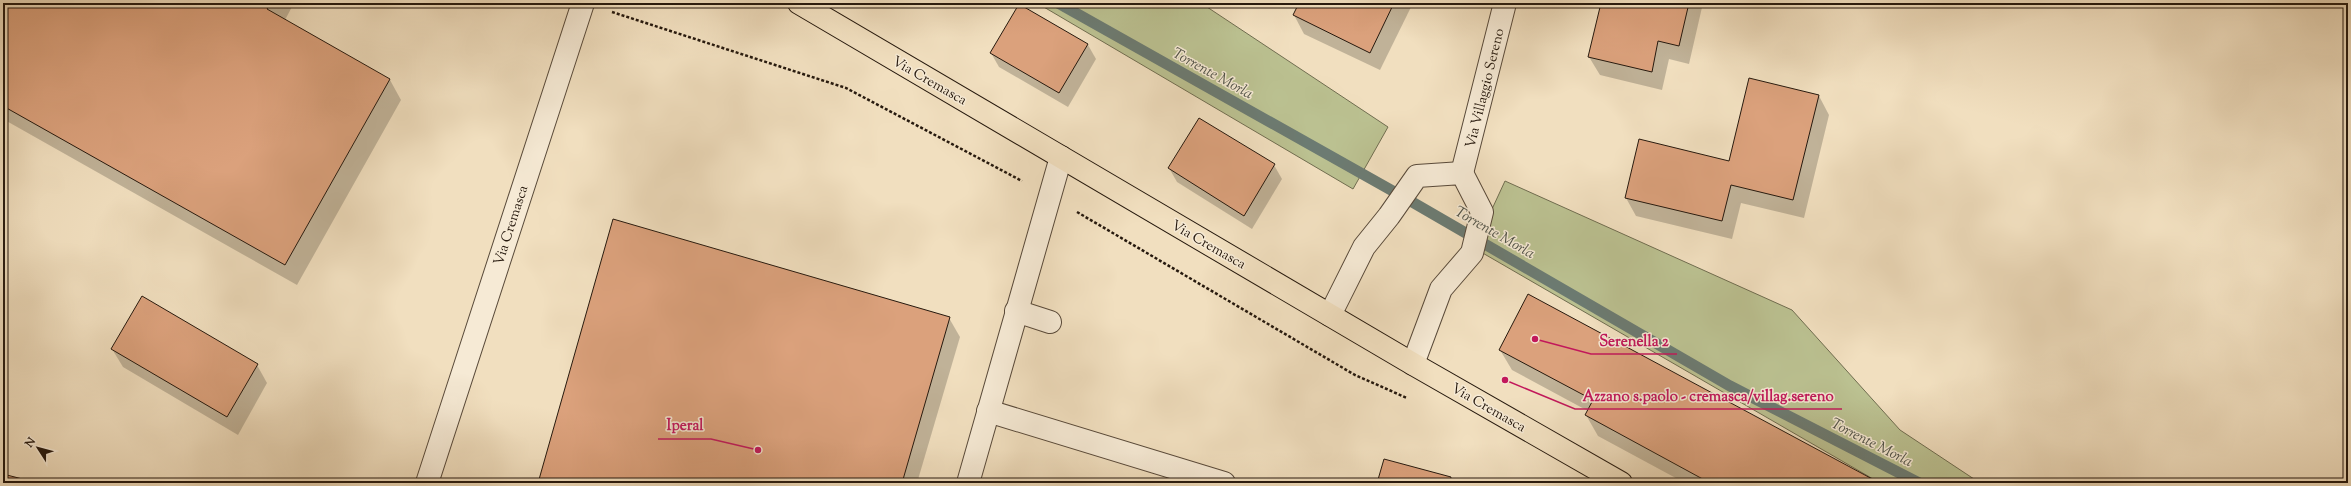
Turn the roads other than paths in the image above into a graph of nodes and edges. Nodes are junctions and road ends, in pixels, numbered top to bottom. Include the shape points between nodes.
1 (583, 3) edge
2 (799, 3) edge
3 (1505, 3) edge
4 (1061, 157) junction
5 (1462, 173) junction
6 (1016, 311) junction
7 (1330, 315) junction
8 (1050, 322) dead end
9 (1413, 364) junction
10 (988, 411) junction
11 (427, 483) edge
12 (968, 483) edge
13 (1224, 483) edge
14 (1621, 483) edge

1 - 11 street, Via Cremasca
2 - 4 main road, Via Cremasca
3 - 5 street, Via Villaggio Sereno
4 - 6 street
4 - 7 main road, Via Cremasca
5 - 7 street via 1417,176 1390,216 1364,246
5 - 9 street via 1482,212 1472,253 1441,289
6 - 8 street
6 - 10 street
7 - 9 main road, Via Cremasca
9 - 14 main road, Via Cremasca
10 - 12 street
10 - 13 street

